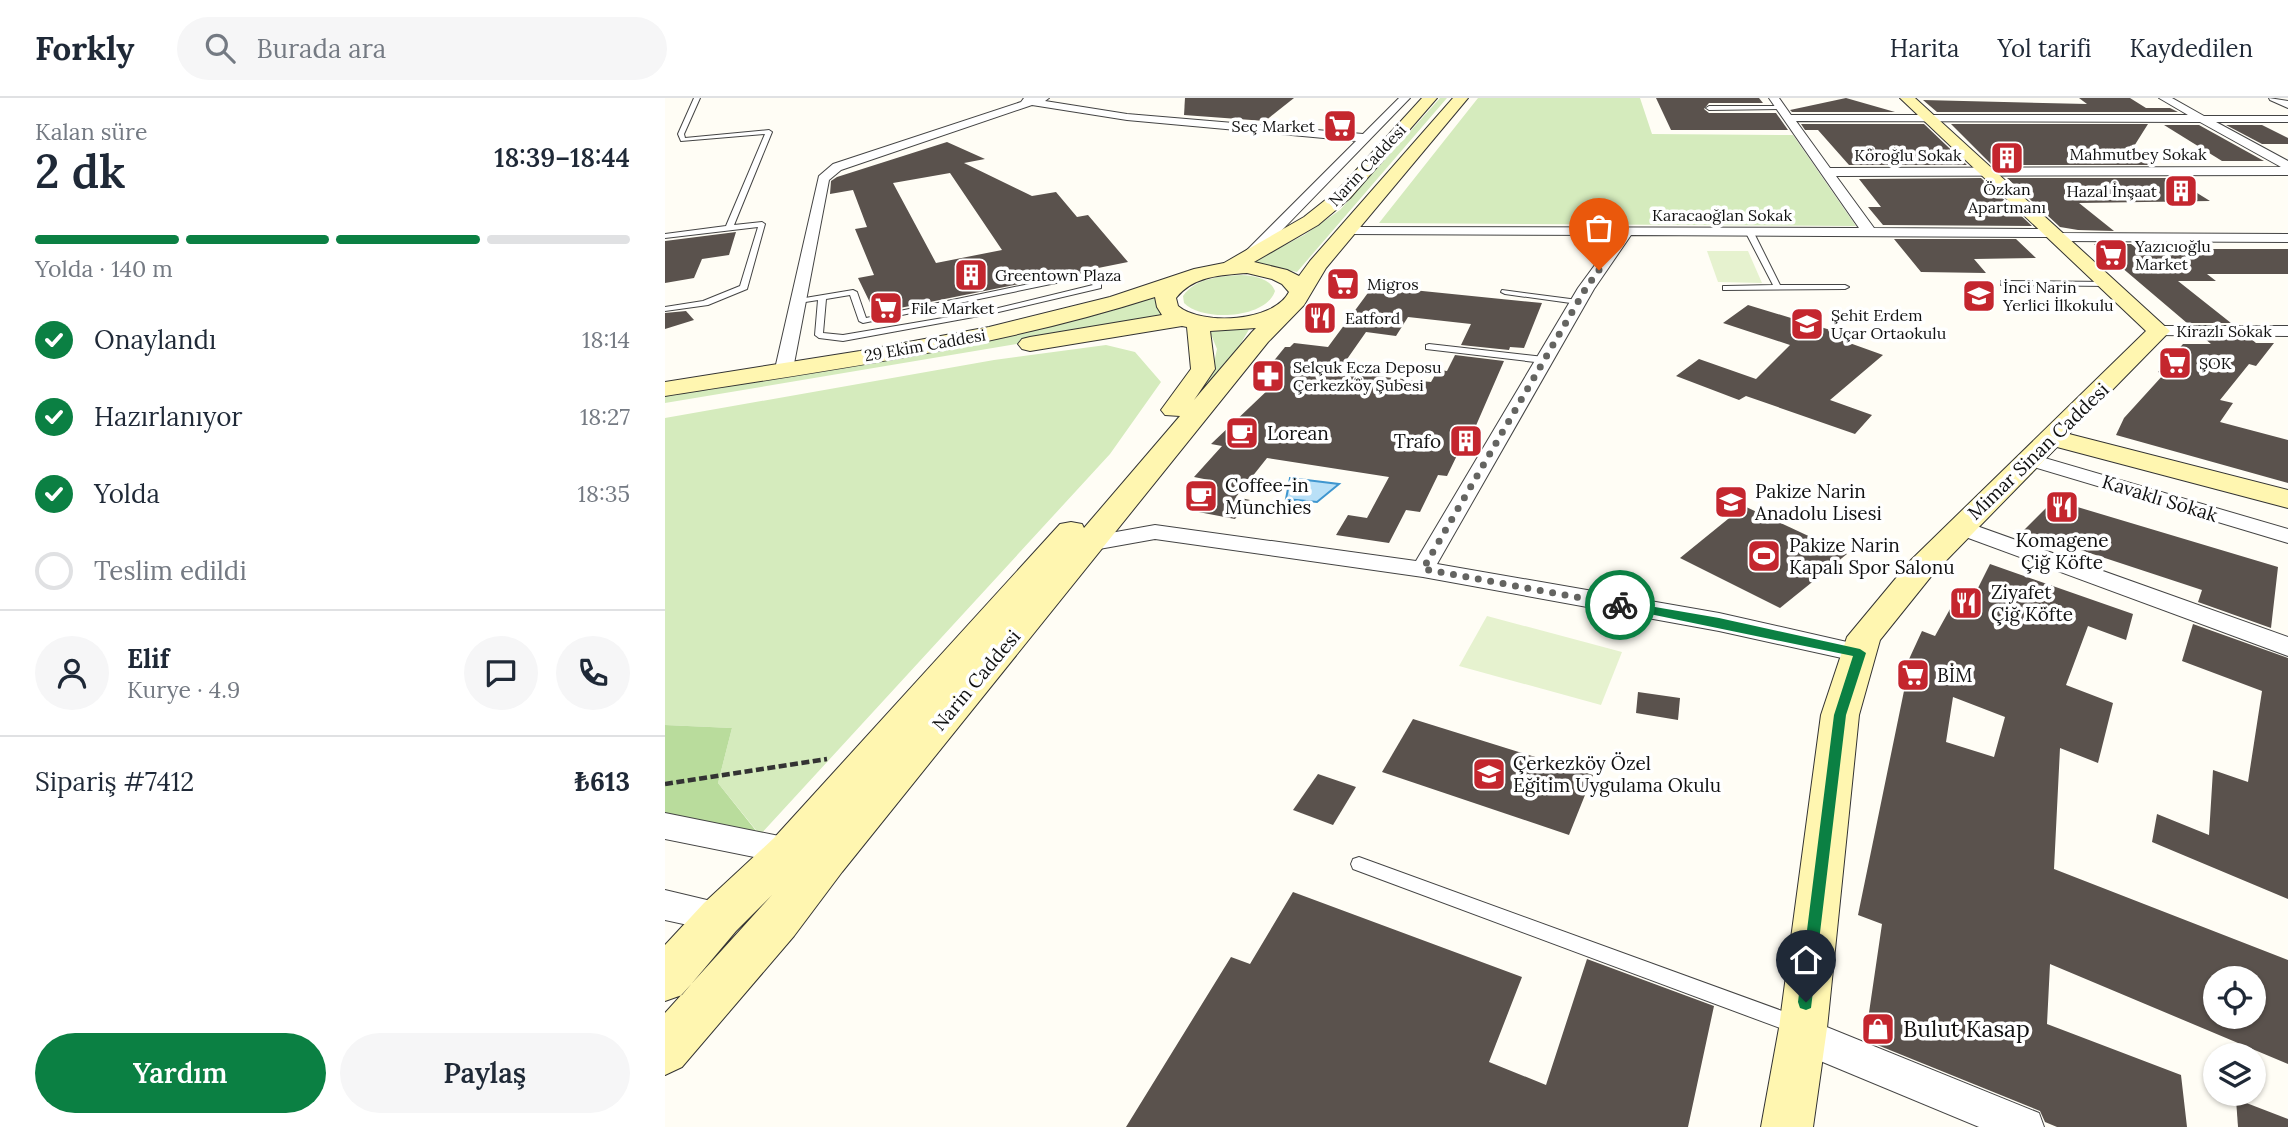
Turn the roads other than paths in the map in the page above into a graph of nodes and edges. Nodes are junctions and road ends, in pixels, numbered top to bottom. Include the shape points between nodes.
1 (697, 98) edge
2 (1011, 98) edge
3 (1405, 98) edge
4 (1430, 98) edge
5 (1461, 98) edge
6 (1907, 98) edge
7 (2164, 98) edge
8 (2274, 98) edge
9 (1038, 100) edge
10 (2288, 105) edge
11 (1709, 108) dead end
12 (1782, 108) edge
13 (1928, 119) junction
14 (2202, 119) junction
15 (2288, 119) edge
16 (1366, 138) junction
17 (2288, 169) edge
18 (1827, 172) junction
19 (1988, 173) junction
20 (729, 228) junction
21 (1349, 230) junction
22 (1626, 233) junction
23 (1751, 233) junction
24 (1870, 233) junction
25 (665, 236) edge
26 (2288, 238) edge
27 (2061, 240) junction
28 (1237, 263) junction
29 (1180, 282) junction
30 (2004, 283) dead end
31 (2109, 284) junction
32 (1845, 287) dead end
33 (1726, 288) dead end
34 (1778, 288) junction
35 (1504, 294) dead end
36 (822, 297) junction
37 (799, 301) junction
38 (1292, 301) junction
39 (1577, 304) junction
40 (665, 309) edge
41 (1190, 322) junction
42 (2159, 331) junction
43 (2288, 331) edge
44 (1429, 347) dead end
45 (1544, 360) junction
46 (784, 369) junction
47 (665, 389) edge
48 (665, 405) edge
49 (2042, 449) junction
50 (2288, 499) edge
51 (1119, 507) junction
52 (1960, 527) junction
53 (1154, 532) junction
54 (2288, 536) edge
55 (1088, 544) junction
56 (1423, 569) junction
57 (2288, 647) edge
58 (1860, 653) junction
59 (665, 826) edge
60 (789, 850) junction
61 (1359, 864) dead end
62 (665, 905) edge
63 (720, 917) junction
64 (665, 979) edge
65 (1802, 1031) junction
66 (665, 1050) edge
67 (1787, 1127) edge
68 (2025, 1127) edge

1 - 20 lane via 681,134 683,140 769,132
2 - 9 street
3 - 16 street
4 - 28 main road, Narin Caddesi via 1344,194 1311,221
5 - 21 main road, Narin Caddesi
6 - 13 main road
7 - 14 street
8 - 10 street
9 - 16 street via 1127,117
9 - 37 street via 828,173 823,179
11 - 12 lane
12 - 13 street
12 - 18 street
13 - 14 street
13 - 19 main road
14 - 15 street
14 - 17 street
16 - 28 street
17 - 19 street, Mahmutbey Sokak
18 - 19 street, Köroğlu Sokak
18 - 24 street
19 - 27 main road
20 - 25 lane
20 - 40 lane via 762,224 744,287 705,303
21 - 22 street, Karacaoğlan Sokak
21 - 38 main road, Narin Caddesi
22 - 23 street, Karacaoğlan Sokak
22 - 39 street
23 - 24 street, Karacaoğlan Sokak
23 - 34 lane
24 - 27 street, Karacaoğlan Sokak
26 - 27 street, Karacaoğlan Sokak
27 - 31 main road
28 - 29 main road, 29 Ekim Caddesi
28 - 38 main road via 1291,278 1297,285
29 - 41 main road via 1165,298 1166,306
29 - 46 main road, 29 Ekim Caddesi via 973,337
30 - 31 lane
31 - 42 main road
32 - 34 lane
33 - 34 lane
35 - 39 lane
36 - 36 lane via 853,292 863,321 1087,274 1098,286 990,312 843,338 819,335
36 - 37 lane
37 - 46 street
38 - 41 main road, 29 Ekim Caddesi via 1256,321
38 - 51 main road, Narin Caddesi
39 - 45 street
41 - 48 main road, 29 Ekim Caddesi
41 - 60 main road, Narin Caddesi via 1203,369 1180,402
42 - 43 street, Kirazlı Sokak
42 - 49 main road, Mimar Sinan Caddesi
44 - 45 lane
45 - 56 street
46 - 47 main road, 29 Ekim Caddesi
49 - 50 main road
49 - 52 main road, Mimar Sinan Caddesi
49 - 54 street, Kavaklı Sokak
51 - 53 street
51 - 55 main road, Narin Caddesi
52 - 57 street
52 - 58 main road, Mimar Sinan Caddesi via 1864,637
53 - 55 street
53 - 56 street
55 - 66 main road, Narin Caddesi via 778,922
56 - 58 street via 1719,622
58 - 65 main road, Mimar Sinan Caddesi via 1840,715
59 - 60 street
60 - 63 main road, Narin Caddesi
61 - 65 lane
62 - 63 street
63 - 64 main road, Narin Caddesi
65 - 67 main road, Mimar Sinan Caddesi
65 - 68 street

